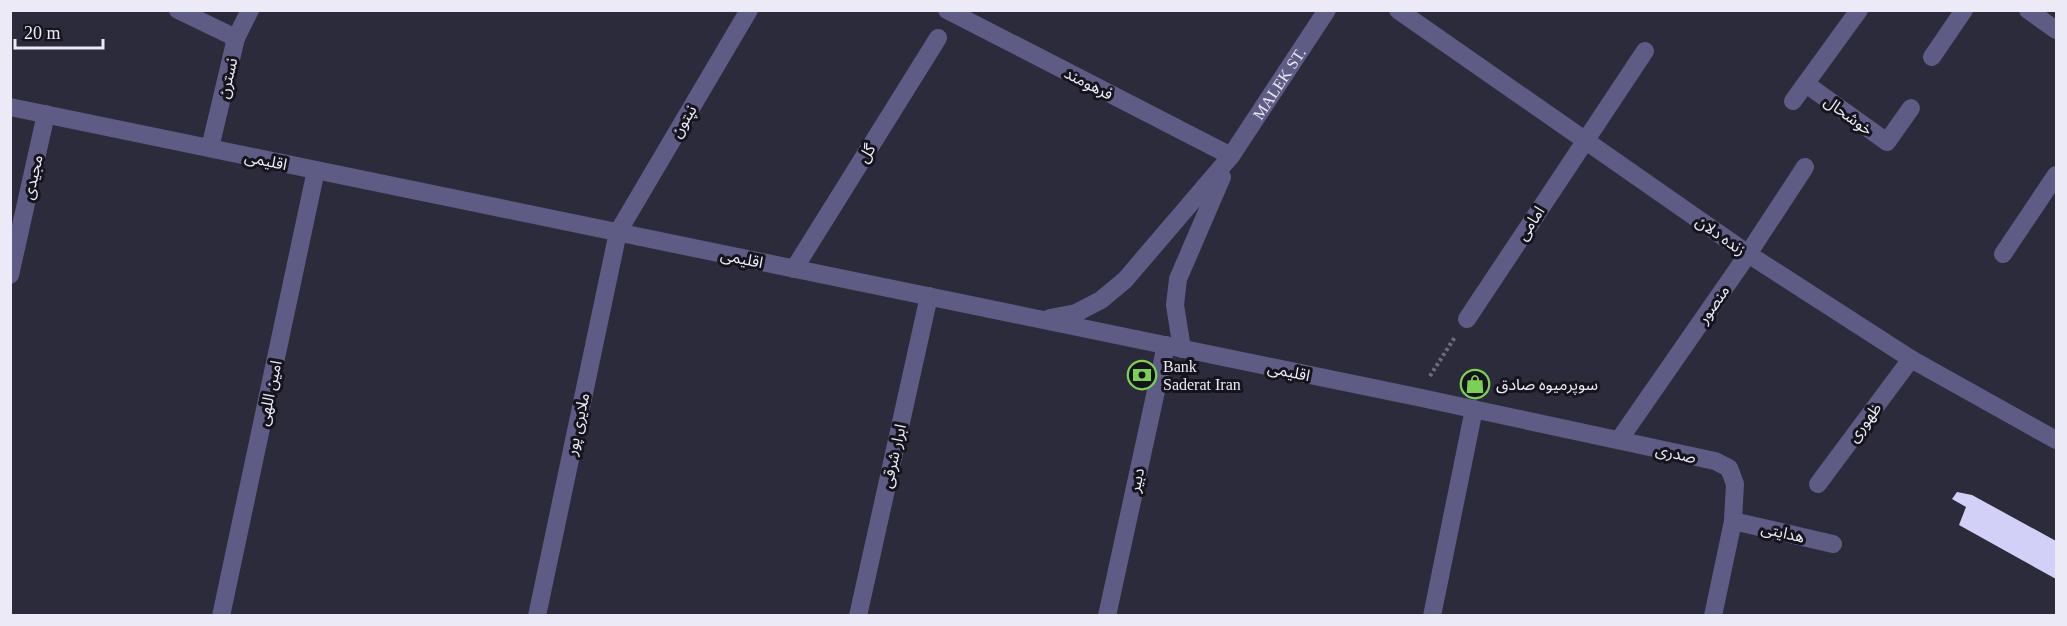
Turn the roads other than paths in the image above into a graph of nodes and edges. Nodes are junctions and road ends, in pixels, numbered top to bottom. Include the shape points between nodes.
1 (178, 10) edge
2 (250, 10) edge
3 (749, 10) edge
4 (947, 10) edge
5 (1327, 10) edge
6 (1398, 10) edge
7 (1859, 10) edge
8 (1965, 10) edge
9 (2028, 10) edge
10 (2056, 30) edge
11 (236, 38) junction
12 (938, 38) dead end
13 (1645, 51) dead end
14 (1932, 57) dead end
15 (1806, 84) junction
16 (1793, 101) dead end
17 (10, 107) edge
18 (1911, 108) dead end
19 (46, 114) junction
20 (1585, 139) junction
21 (210, 148) junction
22 (1231, 156) junction
23 (1805, 167) dead end
24 (316, 170) junction
25 (2056, 175) edge
26 (618, 232) junction
27 (1748, 254) junction
28 (2003, 254) dead end
29 (794, 268) junction
30 (10, 274) edge
31 (929, 297) junction
32 (1467, 319) road end
33 (1042, 320) junction
34 (1174, 347) junction
35 (1911, 359) junction
36 (1474, 409) junction
37 (1619, 440) junction
38 (2056, 440) edge
39 (1818, 484) dead end
40 (1733, 521) junction
41 (1833, 544) dead end
42 (221, 615) edge
43 (537, 615) edge
44 (858, 615) edge
45 (1107, 615) edge
46 (1432, 615) edge
47 (1713, 615) edge

1 - 11 street
2 - 11 street, نسترن
3 - 26 street, نپتون
4 - 22 street, فرهومند
5 - 22 street, MALEK ST.
6 - 20 street, زنده دلان
7 - 15 street
8 - 14 street
9 - 10 street
11 - 21 street, نسترن
12 - 29 street, گل
13 - 20 street, امامی
15 - 16 street
15 - 18 street, خوشحال via 1887,142
17 - 19 street, اقلیمی
19 - 21 street, اقلیمی
19 - 30 street, مجیدی
20 - 27 street, زنده دلان
20 - 32 street, امامی
21 - 24 street, اقلیمی
22 - 33 street via 1125,280 1101,300 1076,312
22 - 34 street via 1178,279
23 - 27 street, منصور
24 - 26 street, اقلیمی
24 - 42 street, امین اللهی
25 - 28 street
26 - 29 street, اقلیمی
26 - 43 street, ملایری پور
27 - 35 street, زنده دلان
27 - 37 street, منصور
29 - 31 street, اقلیمی
31 - 33 street, اقلیمی
31 - 44 street, ابرار شرقی
33 - 34 street, اقلیمی
34 - 36 street, اقلیمی
34 - 45 street, دبیر
35 - 38 street, زنده دلان
35 - 39 street, ظهوری
36 - 37 street, صدری
36 - 46 street
37 - 40 street, صدری via 1714,461 1729,468 1735,484
40 - 41 street, هدایتی
40 - 47 street, صدری

